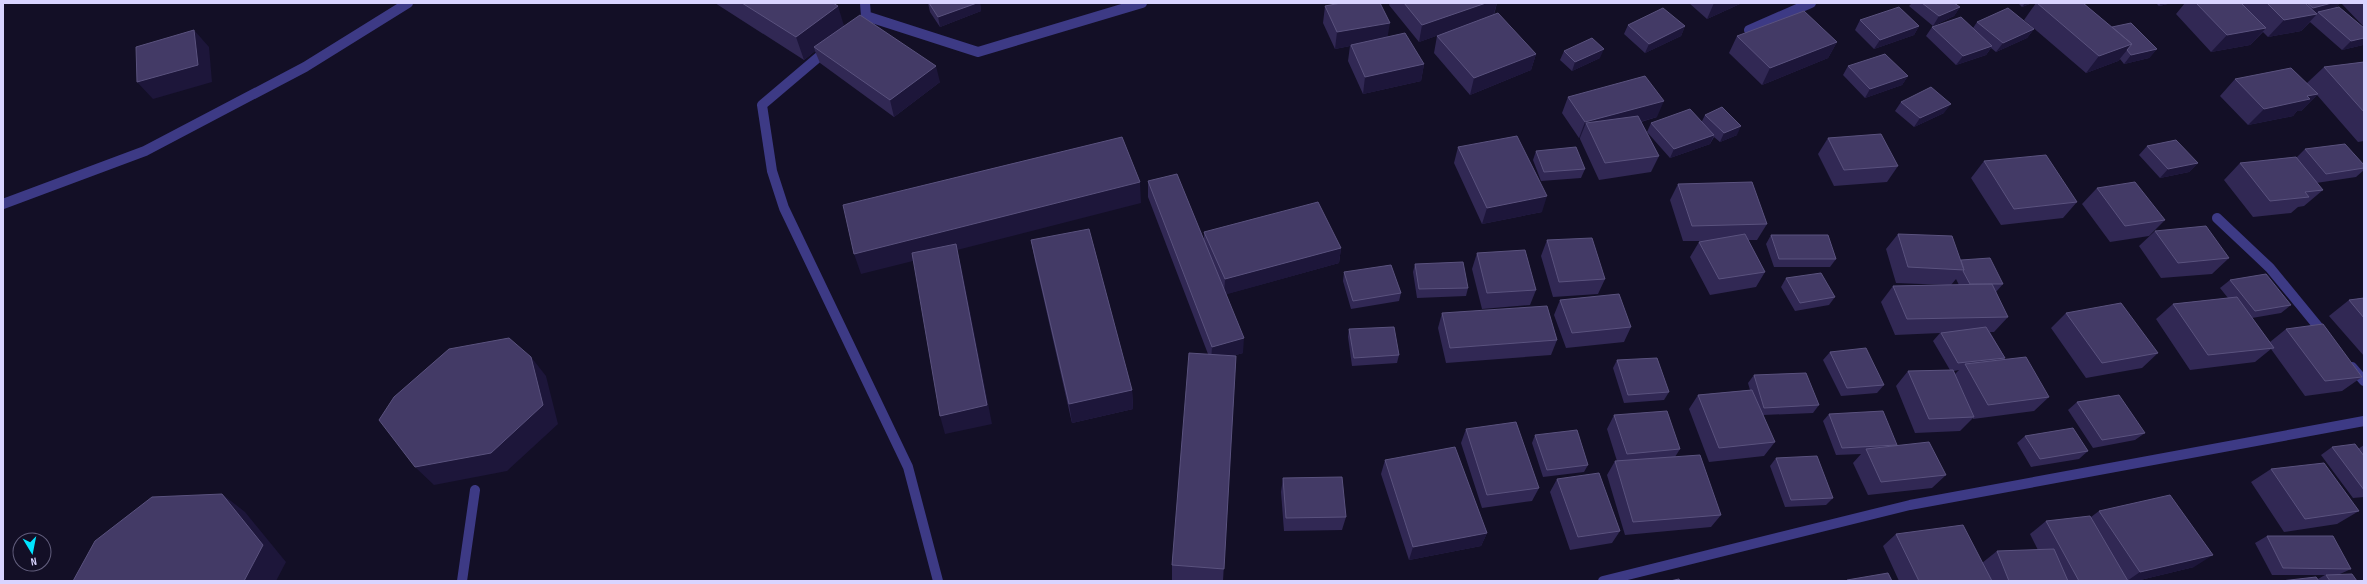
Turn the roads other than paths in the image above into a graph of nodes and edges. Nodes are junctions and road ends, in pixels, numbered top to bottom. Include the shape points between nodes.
1 (408, 3) edge
2 (865, 3) edge
3 (1142, 3) edge
4 (1811, 3) edge
5 (1749, 30) edge
6 (837, 41) edge
7 (3, 204) edge
8 (2218, 218) dead end
9 (2334, 346) edge
10 (2344, 357) edge
11 (2364, 381) edge
12 (2364, 421) edge
13 (475, 490) dead end
14 (462, 581) edge
15 (938, 581) edge
16 (1603, 581) edge

1 - 7 street via 305,67 145,151
2 - 3 street via 863,19 978,52
4 - 5 street
6 - 15 street via 762,105 772,171 784,208 908,467
8 - 9 street via 2270,268
10 - 11 street
12 - 16 street via 1910,505
13 - 14 street

